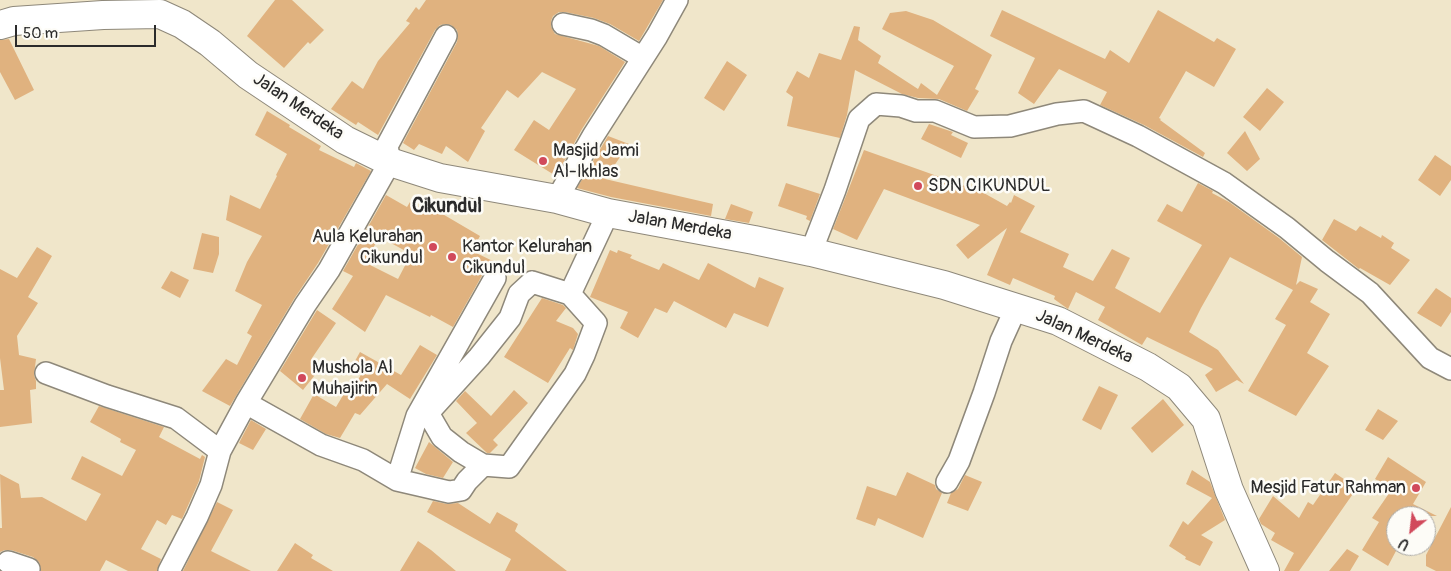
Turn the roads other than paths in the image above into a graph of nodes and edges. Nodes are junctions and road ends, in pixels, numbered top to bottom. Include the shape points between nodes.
1 (677, 0) edge
2 (563, 24) dead end
3 (0, 25) edge
4 (446, 36) dead end
5 (642, 58) junction
6 (390, 162) junction
7 (557, 199) junction
8 (608, 213) junction
9 (811, 252) junction
10 (495, 278) dead end
11 (570, 294) junction
12 (1016, 308) junction
13 (1451, 369) edge
14 (46, 373) dead end
15 (246, 403) junction
16 (220, 451) junction
17 (483, 465) junction
18 (397, 480) junction
19 (947, 482) dead end
20 (8, 562) dead end
21 (28, 571) edge
22 (169, 571) edge
23 (1264, 571) edge

1 - 5 street
2 - 5 street via 604,35
3 - 6 street, Jalan Merdeka via 94,15 160,14 210,43 248,75 345,140
4 - 6 street via 387,146
5 - 7 street
6 - 7 street, Jalan Merdeka via 440,178
6 - 15 street via 329,270
7 - 8 street, Jalan Merdeka
8 - 9 street, Jalan Merdeka
8 - 11 street
9 - 12 street, Jalan Merdeka via 944,285
9 - 13 street via 859,119 876,104 935,111 974,126 1010,126 1084,111 1138,136 1232,189 1370,293 1430,358
10 - 18 street via 417,416
11 - 17 street via 596,323 575,374 510,467
11 - 17 street via 532,282 519,294 510,318 480,357 428,413 442,437
12 - 19 street via 1001,341 959,461
12 - 23 street, Jalan Merdeka via 1058,321 1148,367 1179,387 1206,419 1229,490
14 - 16 street via 176,418
15 - 16 street
15 - 18 street via 321,445 363,460
16 - 22 street via 211,485
17 - 18 street via 460,490 449,492
20 - 21 street

